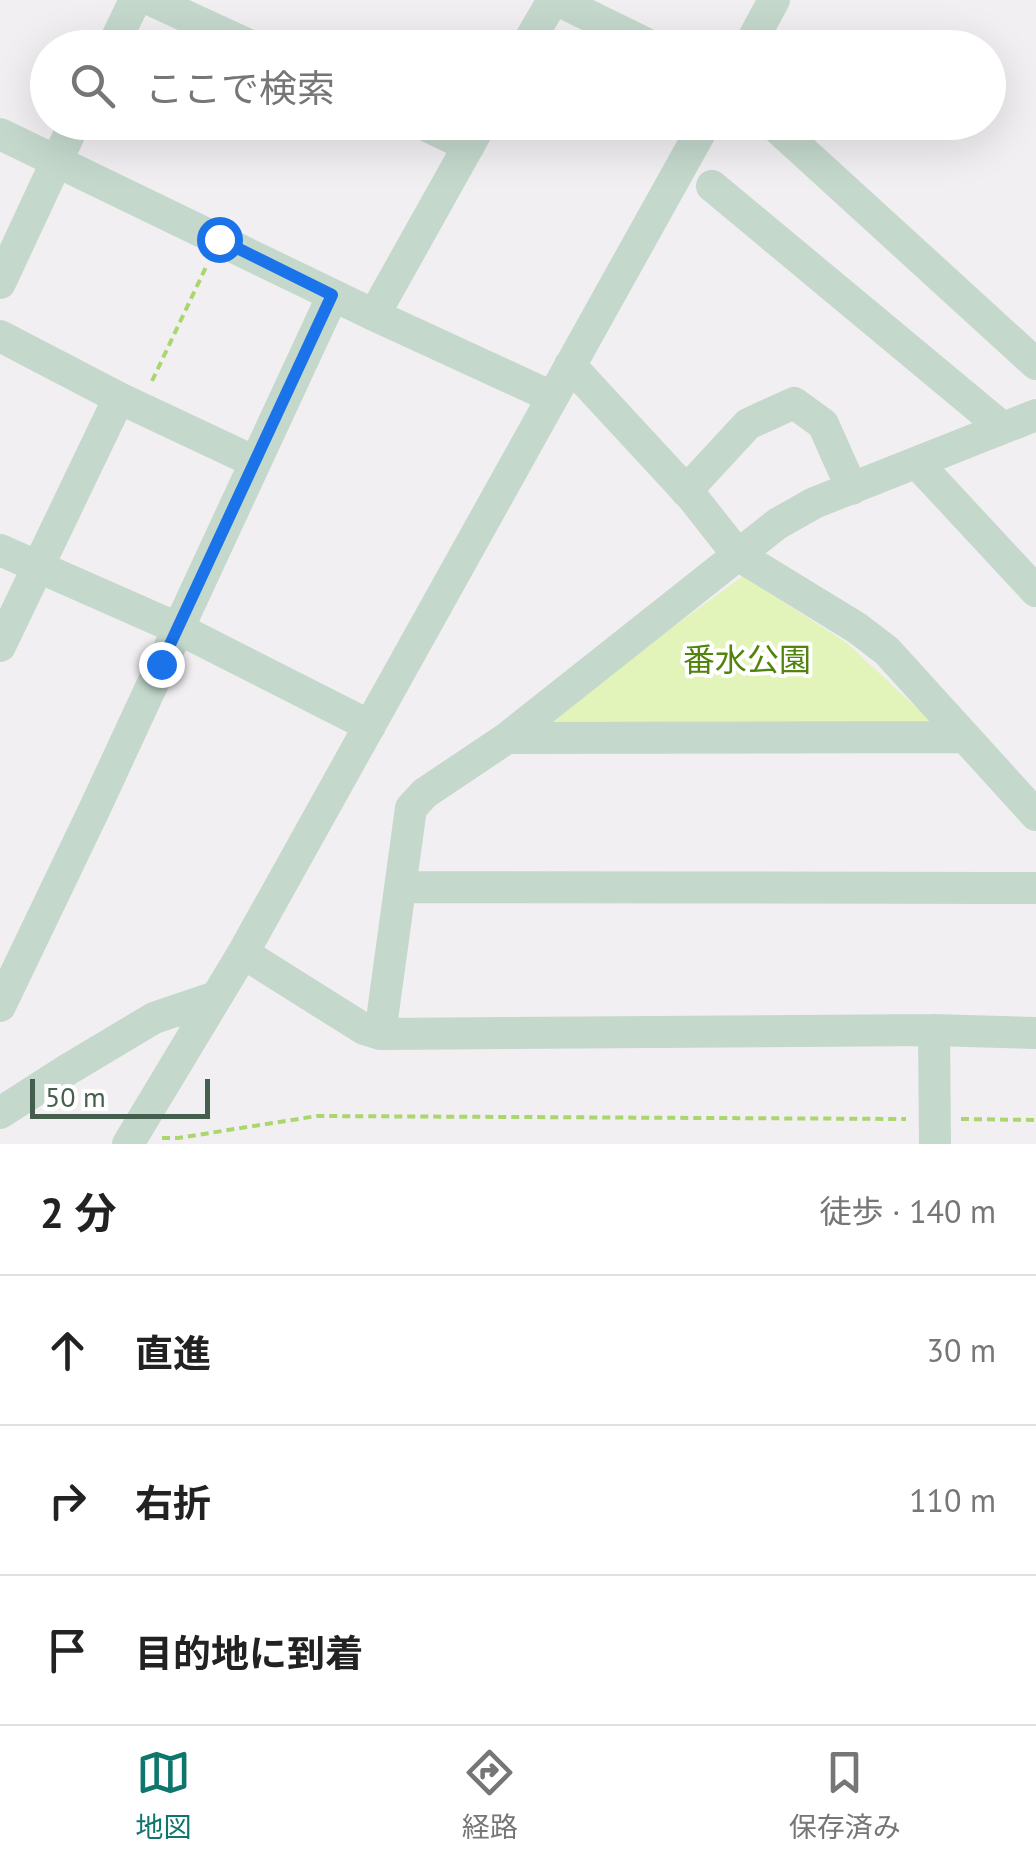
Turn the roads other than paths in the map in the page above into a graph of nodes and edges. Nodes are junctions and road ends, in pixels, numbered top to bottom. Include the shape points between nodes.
1 (135, 0) edge
2 (151, 0) edge
3 (555, 0) edge
4 (774, 0) edge
5 (121, 30) edge
6 (216, 30) edge
7 (537, 30) edge
8 (618, 30) edge
9 (758, 30) edge
10 (0, 134) edge
11 (66, 140) edge
12 (473, 140) edge
13 (696, 140) edge
14 (791, 140) edge
15 (56, 160) junction
16 (712, 186) dead end
17 (0, 283) edge
18 (332, 295) junction
19 (374, 314) junction
20 (0, 336) edge
21 (1036, 364) edge
22 (570, 365) junction
23 (552, 397) junction
24 (129, 403) junction
25 (1036, 415) edge
26 (1004, 428) junction
27 (254, 462) junction
28 (918, 463) junction
29 (852, 489) junction
30 (686, 491) junction
31 (0, 550) edge
32 (738, 555) junction
33 (38, 568) junction
34 (1036, 591) edge
35 (178, 628) junction
36 (0, 646) edge
37 (370, 726) junction
38 (964, 737) junction
39 (507, 738) junction
40 (1036, 814) edge
41 (402, 887) junction
42 (1036, 888) edge
43 (243, 953) junction
44 (216, 997) junction
45 (0, 1006) edge
46 (934, 1030) junction
47 (1036, 1033) edge
48 (380, 1034) junction
49 (0, 1113) edge
50 (935, 1129) edge
51 (130, 1141) edge

1 - 5 street
2 - 6 street
3 - 7 street
3 - 8 street
4 - 9 street
10 - 15 street
11 - 15 street
12 - 19 street
13 - 22 street
14 - 21 street
15 - 17 street
15 - 18 street
16 - 26 street
18 - 19 street
18 - 27 street
19 - 23 street
20 - 24 street
22 - 23 street
22 - 30 street
23 - 37 street
24 - 27 street
24 - 33 street
25 - 26 street
26 - 28 street
27 - 35 street
28 - 29 street
28 - 34 street
29 - 30 street via 824,424 794,403 748,424
29 - 32 street via 777,524
30 - 32 street
31 - 33 street
32 - 38 street via 858,628
32 - 39 street
33 - 35 street
33 - 36 street
35 - 37 street
35 - 45 street
37 - 43 street
38 - 39 street
38 - 40 street
39 - 41 street via 411,808
41 - 42 street
41 - 48 street
43 - 44 street
43 - 48 street
44 - 49 street via 154,1018
44 - 51 street
46 - 47 street
46 - 48 street
46 - 50 street

